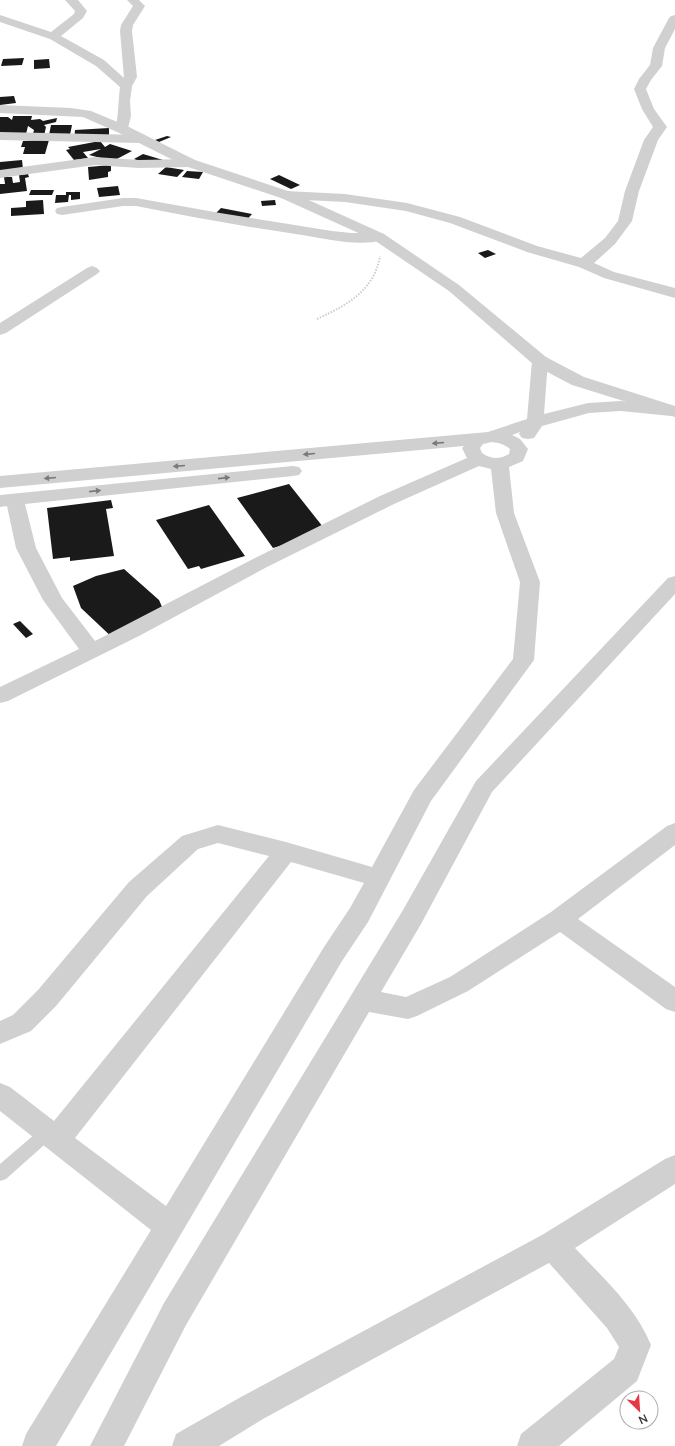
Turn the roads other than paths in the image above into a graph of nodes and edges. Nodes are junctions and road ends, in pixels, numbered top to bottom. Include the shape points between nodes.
1 (71, 0) edge
2 (133, 0) edge
3 (0, 18) edge
4 (675, 18) edge
5 (54, 37) junction
6 (126, 86) junction
7 (0, 109) edge
8 (122, 129) junction
9 (3, 138) edge
10 (141, 139) junction
11 (190, 163) junction
12 (0, 174) edge
13 (286, 195) junction
14 (62, 211) dead end
15 (375, 238) junction
16 (584, 264) junction
17 (92, 271) dead end
18 (675, 293) edge
19 (0, 330) edge
20 (540, 361) junction
21 (673, 412) edge
22 (535, 422) junction
23 (489, 450) junction
24 (0, 482) edge
25 (7, 500) edge
26 (675, 582) edge
27 (92, 651) junction
28 (0, 696) edge
29 (675, 832) edge
30 (286, 851) junction
31 (379, 878) junction
32 (560, 919) junction
33 (362, 1000) junction
34 (675, 1001) edge
35 (0, 1034) edge
36 (0, 1095) edge
37 (51, 1137) junction
38 (675, 1168) edge
39 (0, 1174) edge
40 (170, 1227) junction
41 (553, 1246) junction
42 (38, 1446) edge
43 (106, 1446) edge
44 (188, 1446) edge
45 (533, 1446) edge

1 - 5 street via 81,11 79,16
2 - 6 street via 139,6 126,31 131,77
3 - 5 street
4 - 16 street via 659,48 656,66 640,89 648,109 660,127 651,140 632,191 625,221 610,241
5 - 6 street via 100,63
6 - 8 street
7 - 8 street via 80,113
8 - 10 street
9 - 10 street
10 - 11 street
11 - 12 street via 95,161
11 - 13 street
13 - 15 street
13 - 16 street via 345,198 407,207 455,220 532,249
14 - 15 street via 136,202 255,224 348,238
15 - 20 street via 454,288
16 - 18 street via 609,275
17 - 19 street
20 - 21 street via 578,381
20 - 22 street
21 - 22 street via 621,406 588,408
22 - 23 street
22 - 23 street
23 -> 24 street
25 -> 23 street
23 - 27 street via 260,563
23 - 31 street via 505,513 530,582 523,660 422,796
25 - 27 street via 26,548 53,600
26 - 33 street via 484,787 412,917
27 - 28 street
29 - 32 street
30 - 31 street
30 - 35 street via 218,834 190,842 138,890 47,998 22,1023
30 - 37 street
31 - 40 street
32 - 33 street via 459,984 408,1008
32 - 34 street
33 - 43 street via 175,1314
36 - 37 street
37 - 39 lane
37 - 40 street
38 - 41 street
40 - 42 street
41 - 44 street via 252,1408
41 - 45 street via 618,1316 634,1345 626,1370

